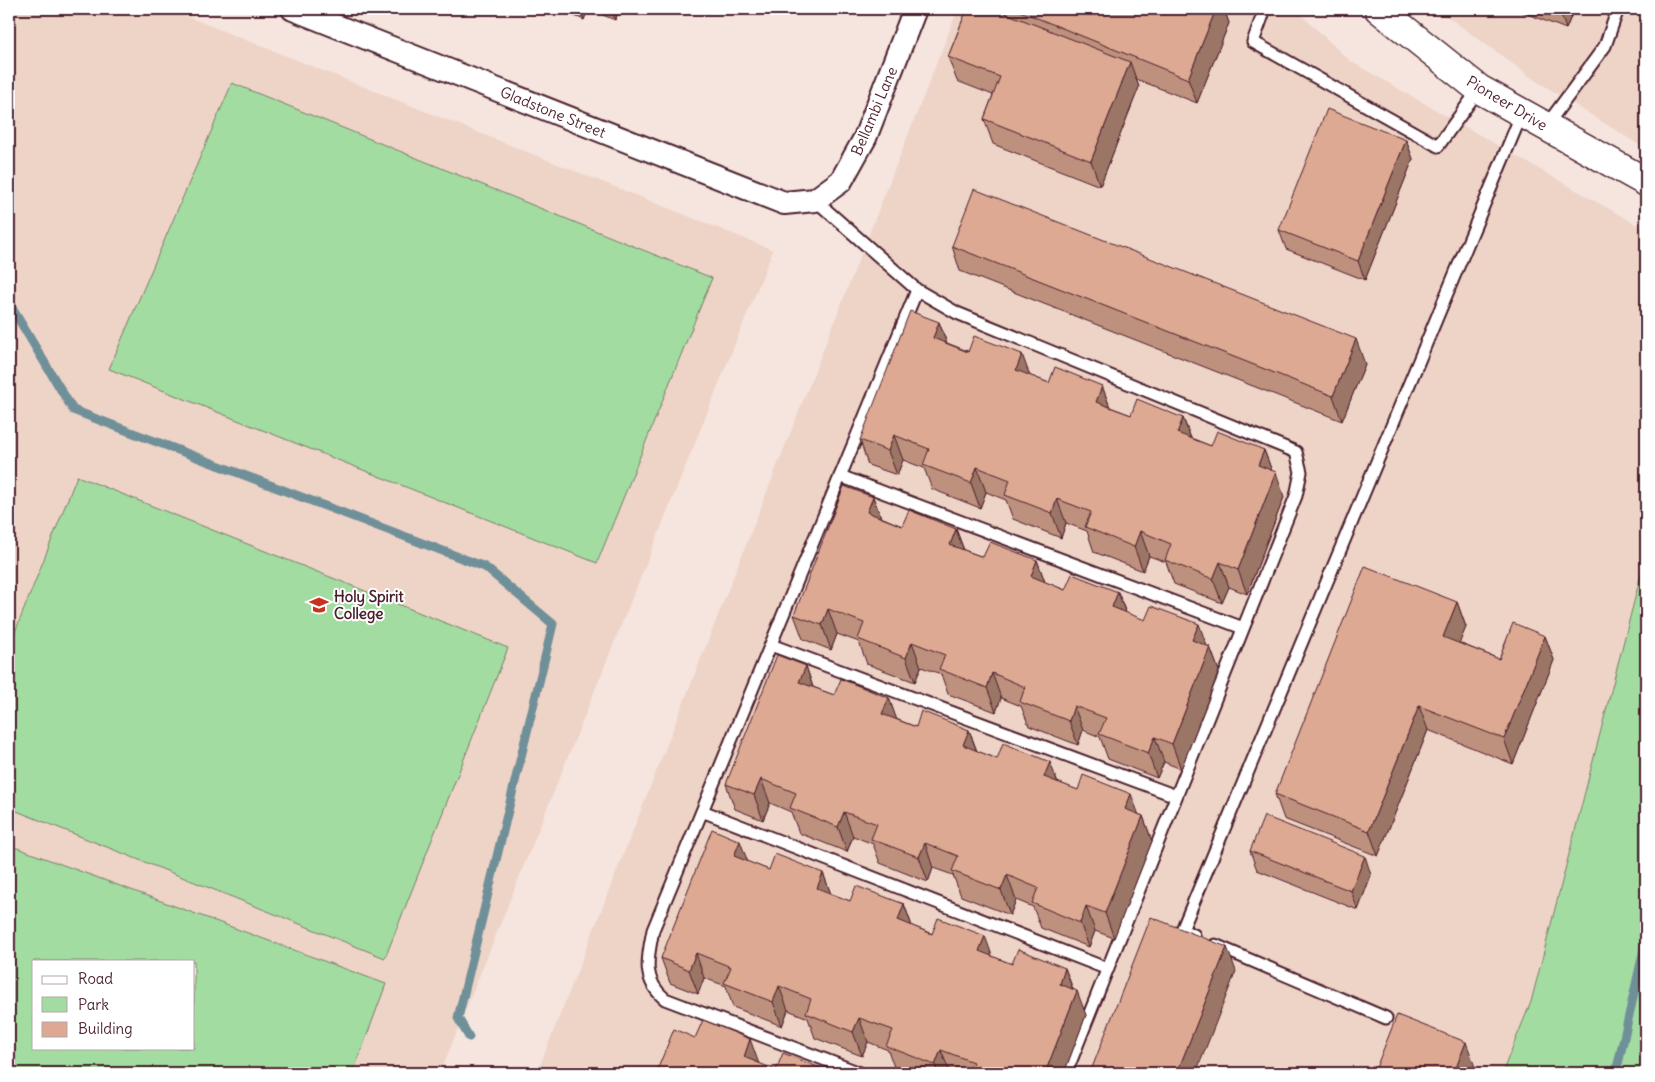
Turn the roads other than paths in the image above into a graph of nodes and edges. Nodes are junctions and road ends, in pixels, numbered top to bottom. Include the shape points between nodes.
1 (293, 9) edge
2 (915, 9) edge
3 (1265, 9) edge
4 (1378, 9) edge
5 (1618, 9) edge
6 (1479, 89) junction
7 (1522, 113) junction
8 (1546, 126) junction
9 (1646, 182) edge
10 (815, 200) junction
11 (916, 290) junction
12 (840, 476) junction
13 (1243, 628) junction
14 (771, 645) junction
15 (1176, 796) junction
16 (702, 811) junction
17 (1108, 969) junction
18 (1386, 1018) dead end
19 (860, 1073) edge
20 (1066, 1073) edge

1 - 10 street, Gladstone Street via 784,203
2 - 10 street, Bellambi Lane via 865,138 841,181
3 - 6 lane via 1253,42 1438,146
4 - 6 main road, Pioneer Drive
5 - 8 lane via 1605,46
6 - 7 main road, Pioneer Drive
7 - 8 main road, Pioneer Drive
7 - 18 lane via 1182,930
8 - 9 main road, Pioneer Drive
10 - 11 lane
11 - 12 lane
11 - 13 lane via 957,313 1296,452 1301,472 1296,496
12 - 13 lane
12 - 14 lane
13 - 15 lane
14 - 15 lane
14 - 16 lane
15 - 17 lane
16 - 17 lane
16 - 19 lane via 653,930 648,974 654,990 679,1005
17 - 20 lane

